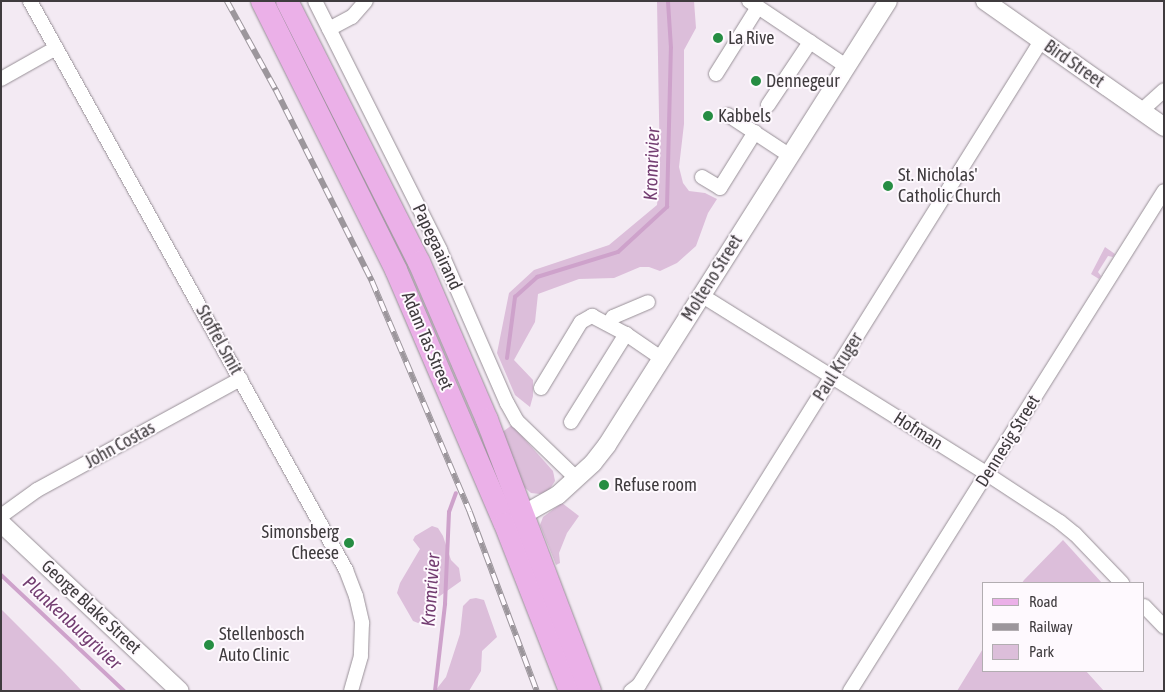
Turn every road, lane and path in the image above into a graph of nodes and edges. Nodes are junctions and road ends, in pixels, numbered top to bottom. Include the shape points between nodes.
1 (30, 1) edge
2 (262, 1) edge
3 (288, 1) edge
4 (315, 1) edge
5 (366, 1) edge
6 (888, 1) edge
7 (993, 3) edge
8 (754, 4) edge
9 (329, 29) junction
10 (1041, 41) junction
11 (810, 42) junction
12 (56, 48) junction
13 (846, 66) junction
14 (716, 74) dead end
15 (1, 79) edge
16 (1164, 90) edge
17 (768, 105) dead end
18 (1141, 111) junction
19 (728, 114) dead end
20 (1164, 127) edge
21 (755, 132) junction
22 (789, 155) junction
23 (702, 177) dead end
24 (1164, 191) edge
25 (701, 295) junction
26 (648, 302) dead end
27 (609, 324) junction
28 (631, 338) junction
29 (661, 358) junction
30 (831, 378) junction
31 (241, 379) junction
32 (541, 388) dead end
33 (571, 422) dead end
34 (987, 474) junction
35 (577, 479) junction
36 (1, 516) edge
37 (515, 520) junction
38 (1, 523) edge
39 (1121, 582) edge
40 (1145, 607) edge
41 (1164, 627) edge
42 (180, 691) edge
43 (351, 691) edge
44 (570, 691) edge
45 (590, 691) edge
46 (631, 691) edge
47 (850, 691) edge

1 - 12 street, Stoffel Smit
2 - 37 main road, Adam Tas Street via 396,270
3 - 37 main road, Adam Tas Street via 419,262
4 - 9 street, Papegaairand
5 - 9 street via 352,17
6 - 13 street, Molteno Street
7 - 10 street, Bird Street
8 - 11 street
8 - 14 street
9 - 35 street, Papegaairand via 440,250 507,403 517,421
10 - 18 street, Bird Street
10 - 30 street, Paul Kruger
11 - 13 street
11 - 17 street
12 - 15 street
12 - 31 street, Stoffel Smit
13 - 22 street, Molteno Street
16 - 18 street
18 - 20 street, Bird Street
19 - 21 street
21 - 22 street
21 - 23 street via 720,188
22 - 25 street, Molteno Street
24 - 34 street, Dennesig Street
25 - 29 street, Molteno Street
25 - 30 street, Hofman
26 - 27 street via 613,317
27 - 28 street
27 - 32 street via 592,316 581,322
28 - 29 street
28 - 33 street
29 - 35 street, Molteno Street via 607,445
30 - 34 street, Hofman
30 - 46 street, Paul Kruger via 639,685
31 - 36 street, John Costas via 37,490
31 - 43 street, Stoffel Smit via 346,570 356,596 362,623 361,656
34 - 39 street, Hofman via 1070,530
34 - 47 street, Dennesig Street
35 - 37 street, Molteno Street via 558,495
37 - 44 main road, Adam Tas Street
37 - 45 main road, Adam Tas Street
38 - 42 street, George Blake Street
40 - 41 street

